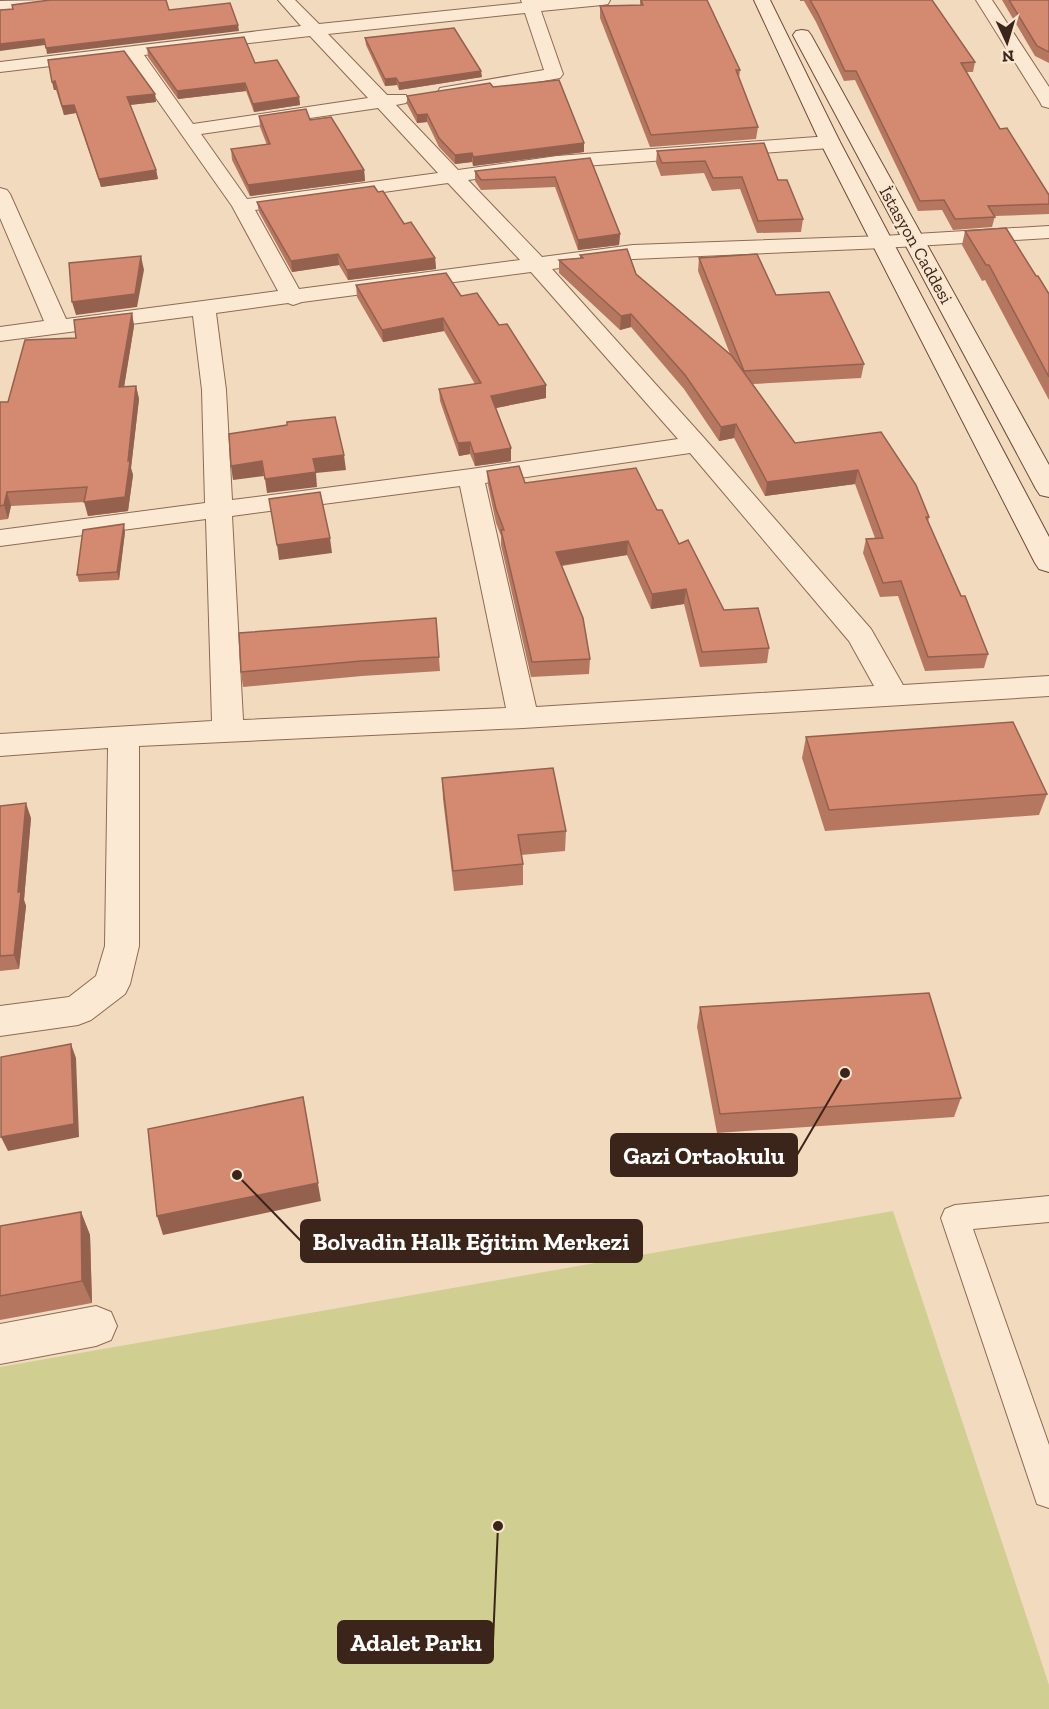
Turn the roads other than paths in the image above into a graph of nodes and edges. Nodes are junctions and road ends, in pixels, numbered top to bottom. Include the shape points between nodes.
1 (45, 0) edge
2 (286, 0) edge
3 (602, 0) edge
4 (762, 0) edge
5 (783, 0) edge
6 (984, 0) edge
7 (530, 3) edge
8 (0, 6) edge
9 (315, 30) junction
10 (131, 50) junction
11 (0, 68) edge
12 (1047, 97) edge
13 (382, 102) junction
14 (190, 130) junction
15 (830, 142) junction
16 (450, 175) junction
17 (0, 194) edge
18 (242, 206) junction
19 (1049, 232) edge
20 (912, 239) junction
21 (883, 242) junction
22 (535, 263) junction
23 (293, 298) junction
24 (204, 309) junction
25 (58, 326) junction
26 (0, 334) edge
27 (696, 444) junction
28 (471, 477) junction
29 (1049, 489) edge
30 (218, 511) junction
31 (0, 538) edge
32 (1049, 563) edge
33 (1049, 686) edge
34 (893, 694) junction
35 (523, 718) junction
36 (228, 732) junction
37 (124, 736) junction
38 (0, 745) edge
39 (0, 1021) edge
40 (1049, 1209) edge
41 (96, 1326) dead end
42 (0, 1344) edge
43 (1049, 1492) edge

1 - 8 street
2 - 9 street
3 - 7 street
4 - 15 street
5 - 20 street, İstasyon Caddesi
6 - 12 street
7 - 9 street
7 - 13 street via 554,74
9 - 10 street
9 - 13 street
10 - 11 street
10 - 14 street
13 - 14 street
13 - 16 street
14 - 18 street
15 - 16 street via 567,161
15 - 21 street
16 - 18 street
16 - 22 street
17 - 25 street
18 - 23 street
19 - 20 street
20 - 21 street
20 - 29 street, İstasyon Caddesi
21 - 22 street via 633,252
21 - 32 street
22 - 23 street
22 - 27 street
23 - 24 street
24 - 25 street
24 - 30 street via 214,390
25 - 26 street
27 - 28 street
27 - 34 street via 861,636
28 - 30 street
28 - 35 street
30 - 31 street
30 - 36 street
33 - 34 street
34 - 35 street
35 - 36 street
36 - 37 street
37 - 38 street
37 - 39 street via 122,946 112,984 78,1010
40 - 43 lane via 955,1218
41 - 42 street

